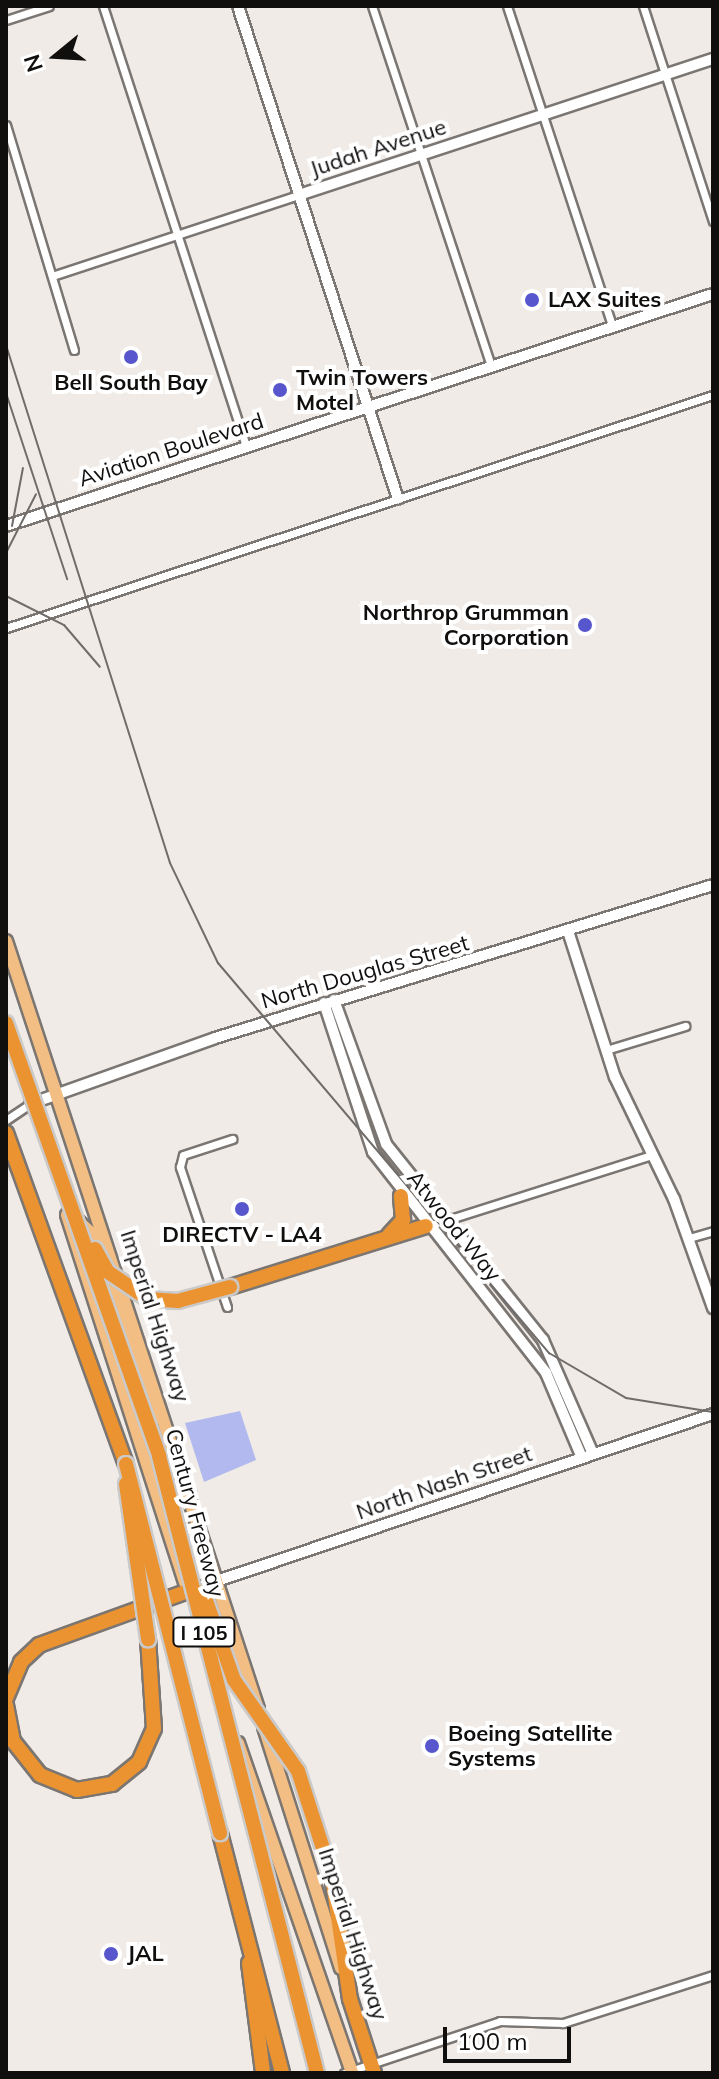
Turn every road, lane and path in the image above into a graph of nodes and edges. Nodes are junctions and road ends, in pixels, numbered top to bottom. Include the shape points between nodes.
1 (49, 6) edge
2 (103, 6) edge
3 (238, 6) edge
4 (372, 6) edge
5 (507, 6) edge
6 (643, 6) edge
7 (6, 20) edge
8 (713, 59) edge
9 (666, 75) junction
10 (543, 115) junction
11 (6, 125) edge
12 (421, 155) junction
13 (299, 195) junction
14 (713, 221) edge
15 (178, 235) junction
16 (55, 275) junction
17 (713, 294) edge
18 (612, 326) junction
19 (74, 350) dead end
20 (491, 366) junction
21 (713, 395) edge
22 (368, 406) junction
23 (246, 446) junction
24 (398, 499) junction
25 (6, 526) edge
26 (6, 628) edge
27 (713, 885) edge
28 (568, 931) junction
29 (6, 941) edge
30 (329, 1002) junction
31 (6, 1023) edge
32 (685, 1026) dead end
33 (6, 1030) edge
34 (606, 1050) junction
35 (57, 1092) junction
36 (30, 1104) junction
37 (6, 1120) edge
38 (6, 1133) edge
39 (232, 1139) dead end
40 (652, 1155) junction
41 (401, 1196) junction
42 (68, 1205) junction
43 (445, 1224) junction
44 (426, 1226) junction
45 (713, 1231) edge
46 (386, 1238) junction
47 (689, 1238) junction
48 (227, 1307) dead end
49 (713, 1308) edge
50 (134, 1340) junction
51 (110, 1347) junction
52 (713, 1414) edge
53 (593, 1454) junction
54 (159, 1456) junction
55 (582, 1458) junction
56 (126, 1464) junction
57 (217, 1581) junction
58 (188, 1591) junction
59 (6, 1698) edge
60 (6, 1705) edge
61 (249, 1943) junction
62 (713, 1975) edge
63 (350, 1999) junction
64 (372, 2069) edge
65 (349, 2072) edge
66 (263, 2073) edge
67 (282, 2073) edge
68 (317, 2073) edge

1 - 7 street
2 - 15 street
3 - 13 street
4 - 12 street
5 - 10 street
6 - 9 street
8 - 9 street, Judah Avenue
9 - 10 street, Judah Avenue
9 - 14 street
10 - 12 street, Judah Avenue
10 - 18 street
11 - 16 street
12 - 13 street, Judah Avenue
12 - 20 street
13 - 15 street, Judah Avenue
13 - 22 street
15 - 16 street, Judah Avenue
15 - 23 street
16 - 19 street
17 - 18 street, Aviation Boulevard
18 - 20 street, Aviation Boulevard
20 - 22 street, Aviation Boulevard
21 - 24 street
22 - 23 street, Aviation Boulevard
22 - 24 street
23 - 25 street, Aviation Boulevard
24 - 26 street
27 - 28 street, North Douglas Street
28 - 30 street, North Douglas Street
28 - 34 street
29 - 35 main road, Imperial Highway
30 - 35 street, North Douglas Street
30 - 41 street, Atwood Way via 365,1133
30 - 43 street, Atwood Way via 378,1130
31 - 42 highway, Century Freeway / I 105, bridge
32 - 34 street
33 - 36 main road, Imperial Highway
34 - 40 street
35 - 36 street, North Douglas Street
35 - 50 main road, Imperial Highway
36 - 37 street
36 - 42 main road, Imperial Highway
38 - 56 highway, I 105
39 - 48 street via 183,1155 180,1167
40 - 43 street
40 - 47 street
41 - 44 street, Atwood Way
41 - 46 highway via 403,1220
42 - 46 highway, bridge via 108,1272 148,1299 200,1297
42 - 50 main road via 93,1235
42 - 51 main road, Imperial Highway
42 - 54 highway, Century Freeway / I 105, bridge
43 - 44 street
43 - 53 street, Atwood Way via 543,1340
44 - 46 highway
44 - 55 street, Atwood Way via 546,1373
45 - 47 street
47 - 49 street
50 - 51 street
50 - 57 main road, Imperial Highway
51 - 58 main road, Imperial Highway
52 - 53 street, North Nash Street
53 - 55 street, North Nash Street
54 - 63 highway, bridge via 222,1653 247,1701 288,1752 332,1876
54 - 68 highway, Century Freeway / I 105, bridge
55 - 57 street, North Nash Street
56 - 60 highway, bridge via 153,1676 148,1747 112,1784 58,1785 26,1761
56 - 61 highway, I 105, bridge
57 - 58 street, North Nash Street
57 - 63 main road, Imperial Highway
58 - 59 highway via 39,1645 10,1680
58 - 65 main road, Imperial Highway
61 - 66 highway
61 - 67 highway, I 105
62 - 64 street via 563,2023 500,2021
63 - 64 highway, Imperial Highway
64 - 65 street

